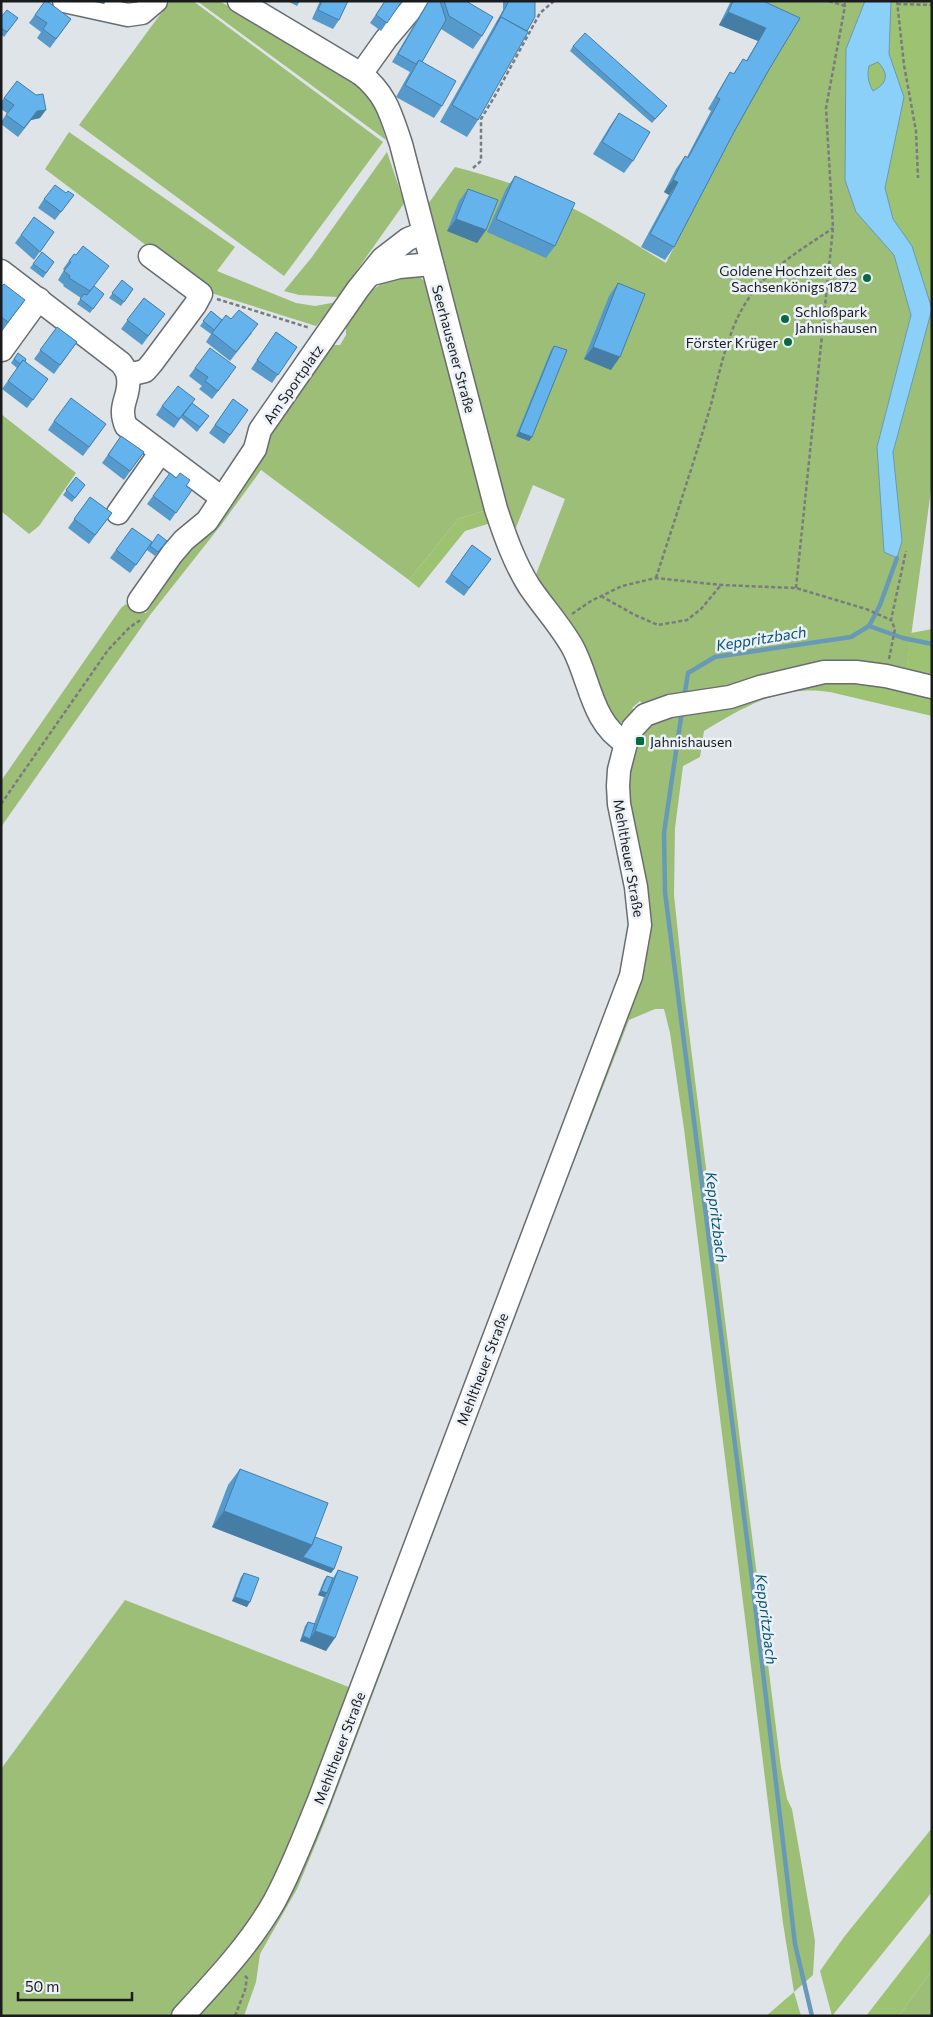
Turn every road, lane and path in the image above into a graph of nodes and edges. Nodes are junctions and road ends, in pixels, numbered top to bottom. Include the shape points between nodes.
1 (64, 1) edge
2 (156, 1) edge
3 (238, 1) edge
4 (418, 1) edge
5 (554, 1) edge
6 (830, 1) edge
7 (844, 1) edge
8 (897, 3) edge
9 (932, 5) edge
10 (845, 6) junction
11 (361, 74) junction
12 (473, 168) dead end
13 (918, 178) dead end
14 (833, 228) junction
15 (423, 233) junction
16 (150, 256) dead end
17 (432, 264) junction
18 (1, 271) edge
19 (828, 272) junction
20 (372, 274) junction
21 (867, 278) dead end
22 (201, 294) junction
23 (39, 300) junction
24 (328, 333) junction
25 (2, 350) edge
26 (128, 375) junction
27 (160, 453) junction
28 (222, 498) junction
29 (118, 513) dead end
30 (906, 551) dead end
31 (656, 578) junction
32 (721, 585) junction
33 (796, 588) junction
34 (601, 596) junction
35 (140, 600) joint
36 (891, 620) junction
37 (556, 624) junction
38 (892, 645) dead end
39 (932, 687) edge
40 (626, 743) junction
41 (1, 804) edge
42 (231, 1961) junction
43 (183, 2016) edge
44 (235, 2016) edge

1 - 2 street via 128,15 142,12
3 - 11 street, Seerhausener Straße
4 - 11 street
5 - 12 path via 540,13 481,118 481,161
6 - 10 path
7 - 10 path
8 - 9 path
8 - 13 path via 916,131
10 - 14 path via 826,108
11 - 15 street, Seerhausener Straße via 386,101 401,144
14 - 19 path
14 - 31 path via 768,274 744,304
15 - 17 street, Seerhausener Straße
15 - 20 street, Am Sportplatz via 408,239 388,254
16 - 22 street
17 - 20 street
17 - 37 street, Seerhausener Straße via 499,517 520,571
18 - 23 street
19 - 21 path
19 - 33 path
20 - 24 street, Am Sportplatz
22 - 24 path
22 - 26 street via 145,371
23 - 25 street
23 - 26 street via 121,363
24 - 28 street, Am Sportplatz via 260,430 255,449
26 - 27 street via 122,416 126,426
27 - 28 street
27 - 29 street
28 - 35 street, Am Sportplatz via 207,521 172,554
30 - 36 path
31 - 32 path
31 - 34 path via 622,586
32 - 33 path
32 - 34 path via 687,620 658,625
33 - 36 path
34 - 37 path
35 - 41 path via 143,618 108,650
36 - 38 path via 895,629
37 - 40 street, Seerhausener Straße via 573,648 600,717
39 - 40 street, Mehltheuer Straße via 879,675 824,672 730,696 670,706 645,715 633,728
40 - 42 street, Mehltheuer Straße via 619,770 619,804 636,887 640,925 631,976 319,1800 292,1866 273,1902
42 - 43 street, Mehltheuer Straße
42 - 44 path via 247,1978

